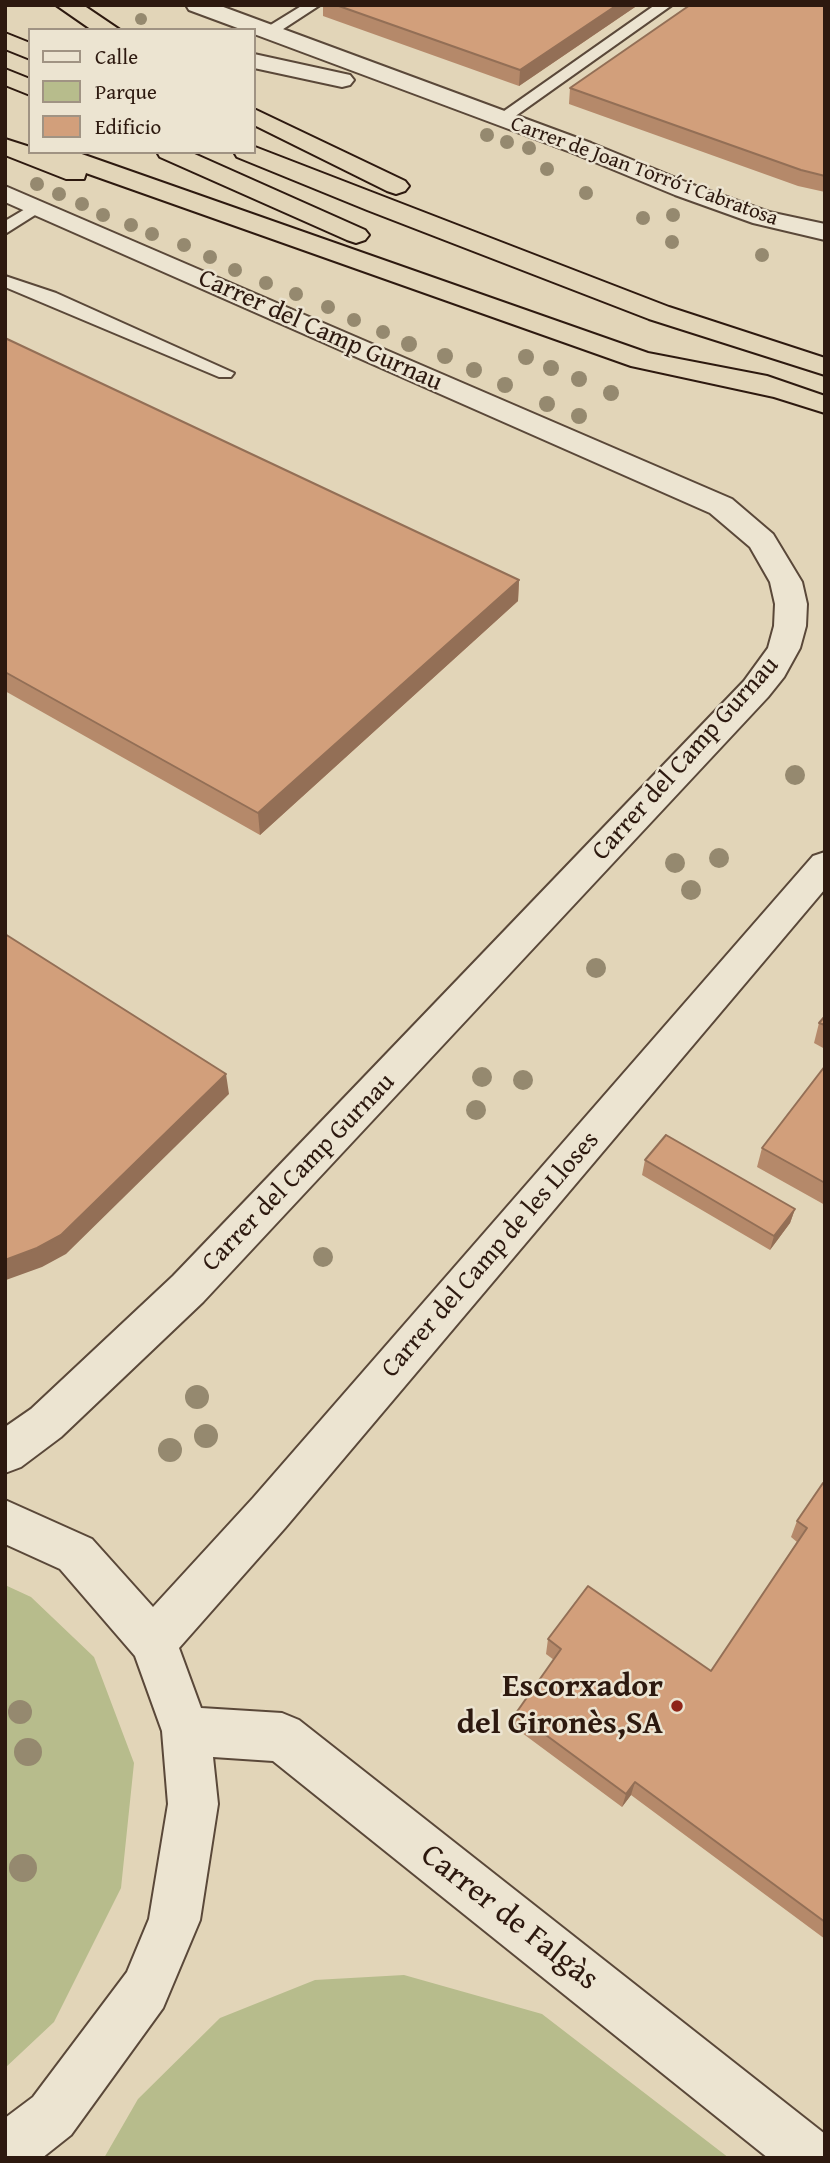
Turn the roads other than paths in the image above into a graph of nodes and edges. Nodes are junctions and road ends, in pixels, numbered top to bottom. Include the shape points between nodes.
1 (67, 5) edge
2 (197, 5) edge
3 (313, 5) edge
4 (665, 5) edge
5 (106, 28) edge
6 (269, 32) junction
7 (5, 40) edge
8 (28, 51) edge
9 (256, 61) edge
10 (5, 76) edge
11 (28, 87) edge
12 (464, 105) junction
13 (256, 117) edge
14 (502, 119) junction
15 (5, 133) edge
16 (28, 143) edge
17 (5, 146) edge
18 (58, 154) edge
19 (173, 154) edge
20 (251, 154) edge
21 (5, 193) edge
22 (37, 207) junction
23 (5, 229) edge
24 (272, 230) junction
25 (825, 232) edge
26 (5, 281) edge
27 (703, 327) junction
28 (825, 367) edge
29 (225, 373) dead end
30 (780, 390) junction
31 (825, 405) edge
32 (825, 865) edge
33 (5, 1452) edge
34 (5, 1521) edge
35 (153, 1642) junction
36 (186, 1731) junction
37 (5, 2152) edge
38 (812, 2158) edge

1 - 5 highway
2 - 6 street, Carrer de Joan Torró i Cabratosa
3 - 6 lane
4 - 14 lane
6 - 12 street, Carrer de Joan Torró i Cabratosa
7 - 8 highway
9 - 12 street, Carrer de Joan Torró i Cabratosa
10 - 11 highway
12 - 14 street, Carrer de Joan Torró i Cabratosa
13 - 27 highway via 357,169 550,251
14 - 25 street, Carrer de Joan Torró i Cabratosa via 749,213
15 - 16 highway
17 - 24 highway via 188,214
18 - 24 highway
19 - 30 highway via 348,232 643,344
20 - 27 highway
21 - 22 street, Carrer del Camp Gurnau
22 - 23 lane
22 - 33 street, Carrer del Camp Gurnau via 721,506 762,541 777,561 791,615 784,648 773,669 558,901 188,1289 46,1423
24 - 30 highway via 641,360
26 - 29 lane
27 - 28 highway
30 - 31 highway
32 - 35 street, Carrer del Camp de les Lloses via 278,1503
34 - 35 street via 76,1554
35 - 36 street
36 - 37 street via 193,1804 189,1830 174,1920 145,1990 52,2116
36 - 38 street, Carrer de Falgàs via 282,1737

